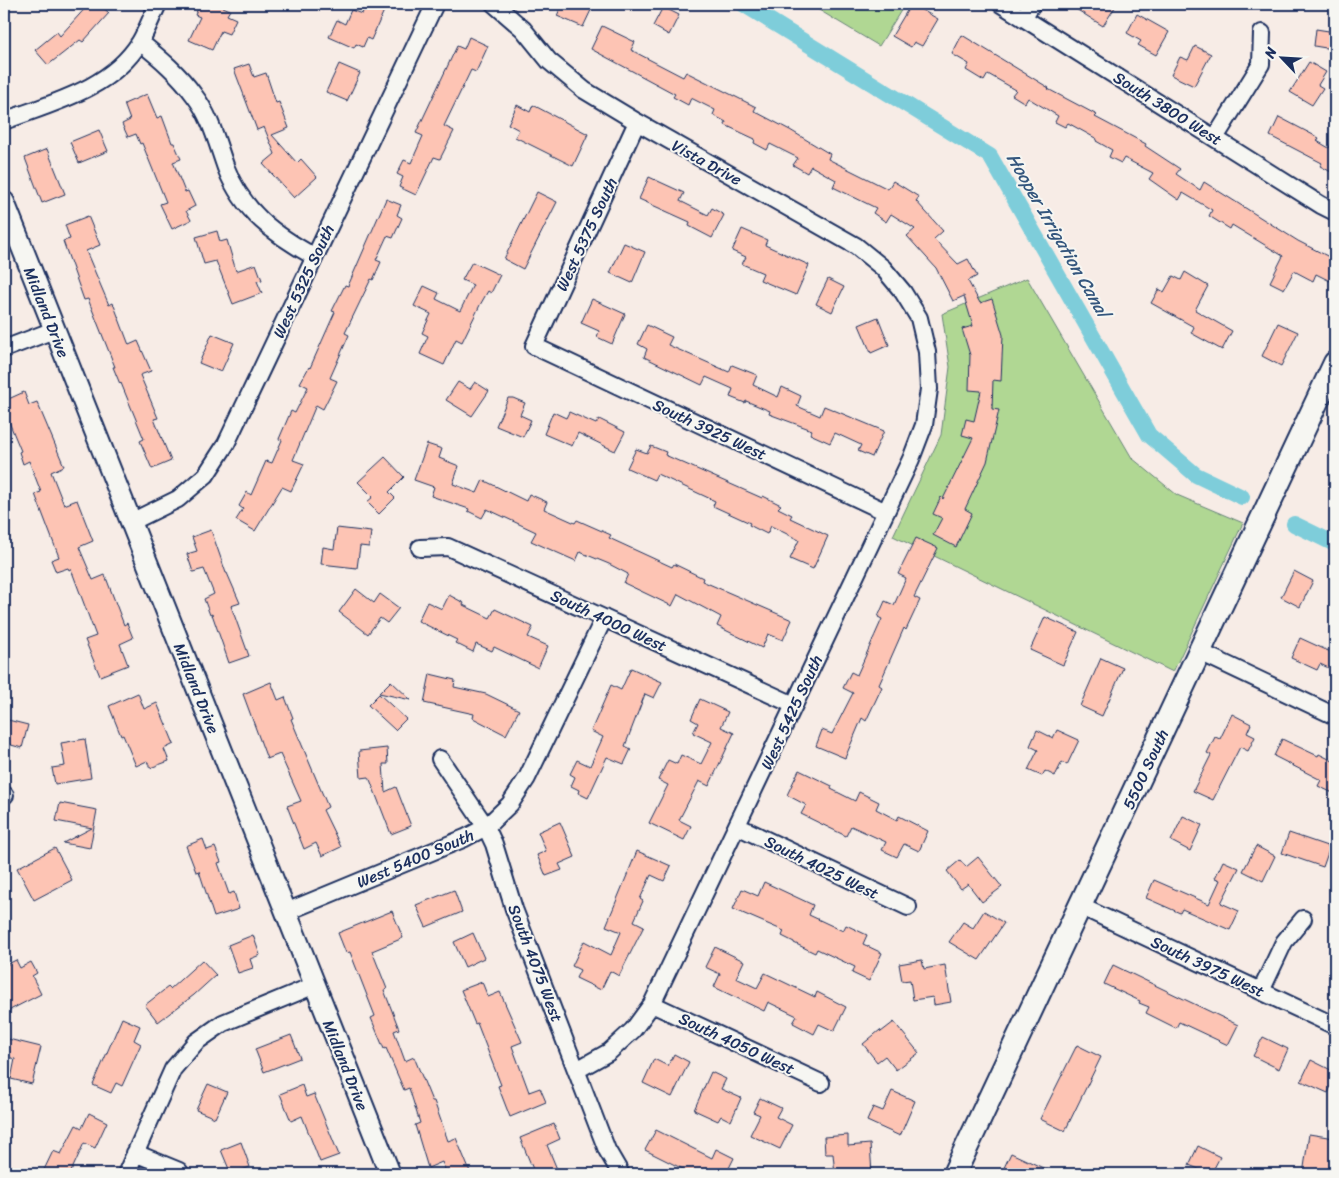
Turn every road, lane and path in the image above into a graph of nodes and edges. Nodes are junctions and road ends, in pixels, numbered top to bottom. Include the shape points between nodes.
1 (158, 4) edge
2 (435, 4) edge
3 (494, 4) edge
4 (1001, 4) edge
5 (1032, 4) edge
6 (1023, 18) junction
7 (1262, 33) dead end
8 (140, 42) junction
9 (4, 121) edge
10 (637, 122) junction
11 (1215, 138) junction
12 (4, 202) edge
13 (1335, 212) edge
14 (315, 257) junction
15 (919, 318) joint
16 (54, 330) junction
17 (534, 346) joint
18 (4, 349) edge
19 (1335, 363) edge
20 (886, 512) junction
21 (131, 522) junction
22 (420, 548) dead end
23 (604, 618) junction
24 (1200, 652) junction
25 (794, 705) junction
26 (1335, 716) edge
27 (440, 758) dead end
28 (737, 826) junction
29 (486, 827) junction
30 (1080, 906) junction
31 (908, 908) dead end
32 (286, 912) junction
33 (1303, 919) dead end
34 (315, 985) junction
35 (1260, 991) junction
36 (652, 1004) junction
37 (1335, 1026) edge
38 (577, 1070) junction
39 (821, 1083) dead end
40 (135, 1153) junction
41 (126, 1174) edge
42 (181, 1174) edge
43 (390, 1174) edge
44 (620, 1174) edge
45 (954, 1174) edge

1 - 8 street
2 - 14 street, West 5325 South
3 - 10 street, Vista Drive via 523,29 549,62 584,90
4 - 6 street, South 3800 West
5 - 6 street
6 - 11 street, South 3800 West
7 - 11 street via 1261,64
8 - 9 street via 101,82
8 - 14 street via 171,67 195,96 216,134 226,169 242,198 263,224
10 - 15 street, Vista Drive via 856,246 883,268 904,292
10 - 17 street, West 5375 South
11 - 13 street, South 3800 West
12 - 16 street, Midland Drive
14 - 21 street, West 5325 South via 226,444 206,475 178,499
15 - 20 street, West 5425 South via 928,352 929,388 924,425
16 - 18 street
16 - 21 street, Midland Drive
17 - 20 street, South 3925 West
19 - 24 main road, 5500 South
20 - 25 street, West 5425 South
21 - 32 street, Midland Drive
22 - 23 street, South 4000 West via 448,547
23 - 25 street, South 4000 West
23 - 29 street, West 5400 South via 527,778 510,804
24 - 26 street
24 - 30 main road, 5500 South
25 - 28 street, West 5425 South
27 - 29 street, South 4075 West
28 - 31 street, South 4025 West
28 - 36 street, West 5425 South
29 - 32 street, West 5400 South
29 - 38 street, South 4075 West via 514,909
30 - 35 street, South 3975 West
30 - 45 main road, 5500 South
32 - 34 street, Midland Drive
33 - 35 street via 1284,942
34 - 40 street via 223,1023 196,1042 173,1069
34 - 43 street, Midland Drive
35 - 37 street, South 3975 West
36 - 38 street, West 5425 South via 633,1030 609,1052
36 - 39 street, South 4050 West
38 - 44 street, South 4075 West via 607,1150
40 - 41 street
40 - 42 street

